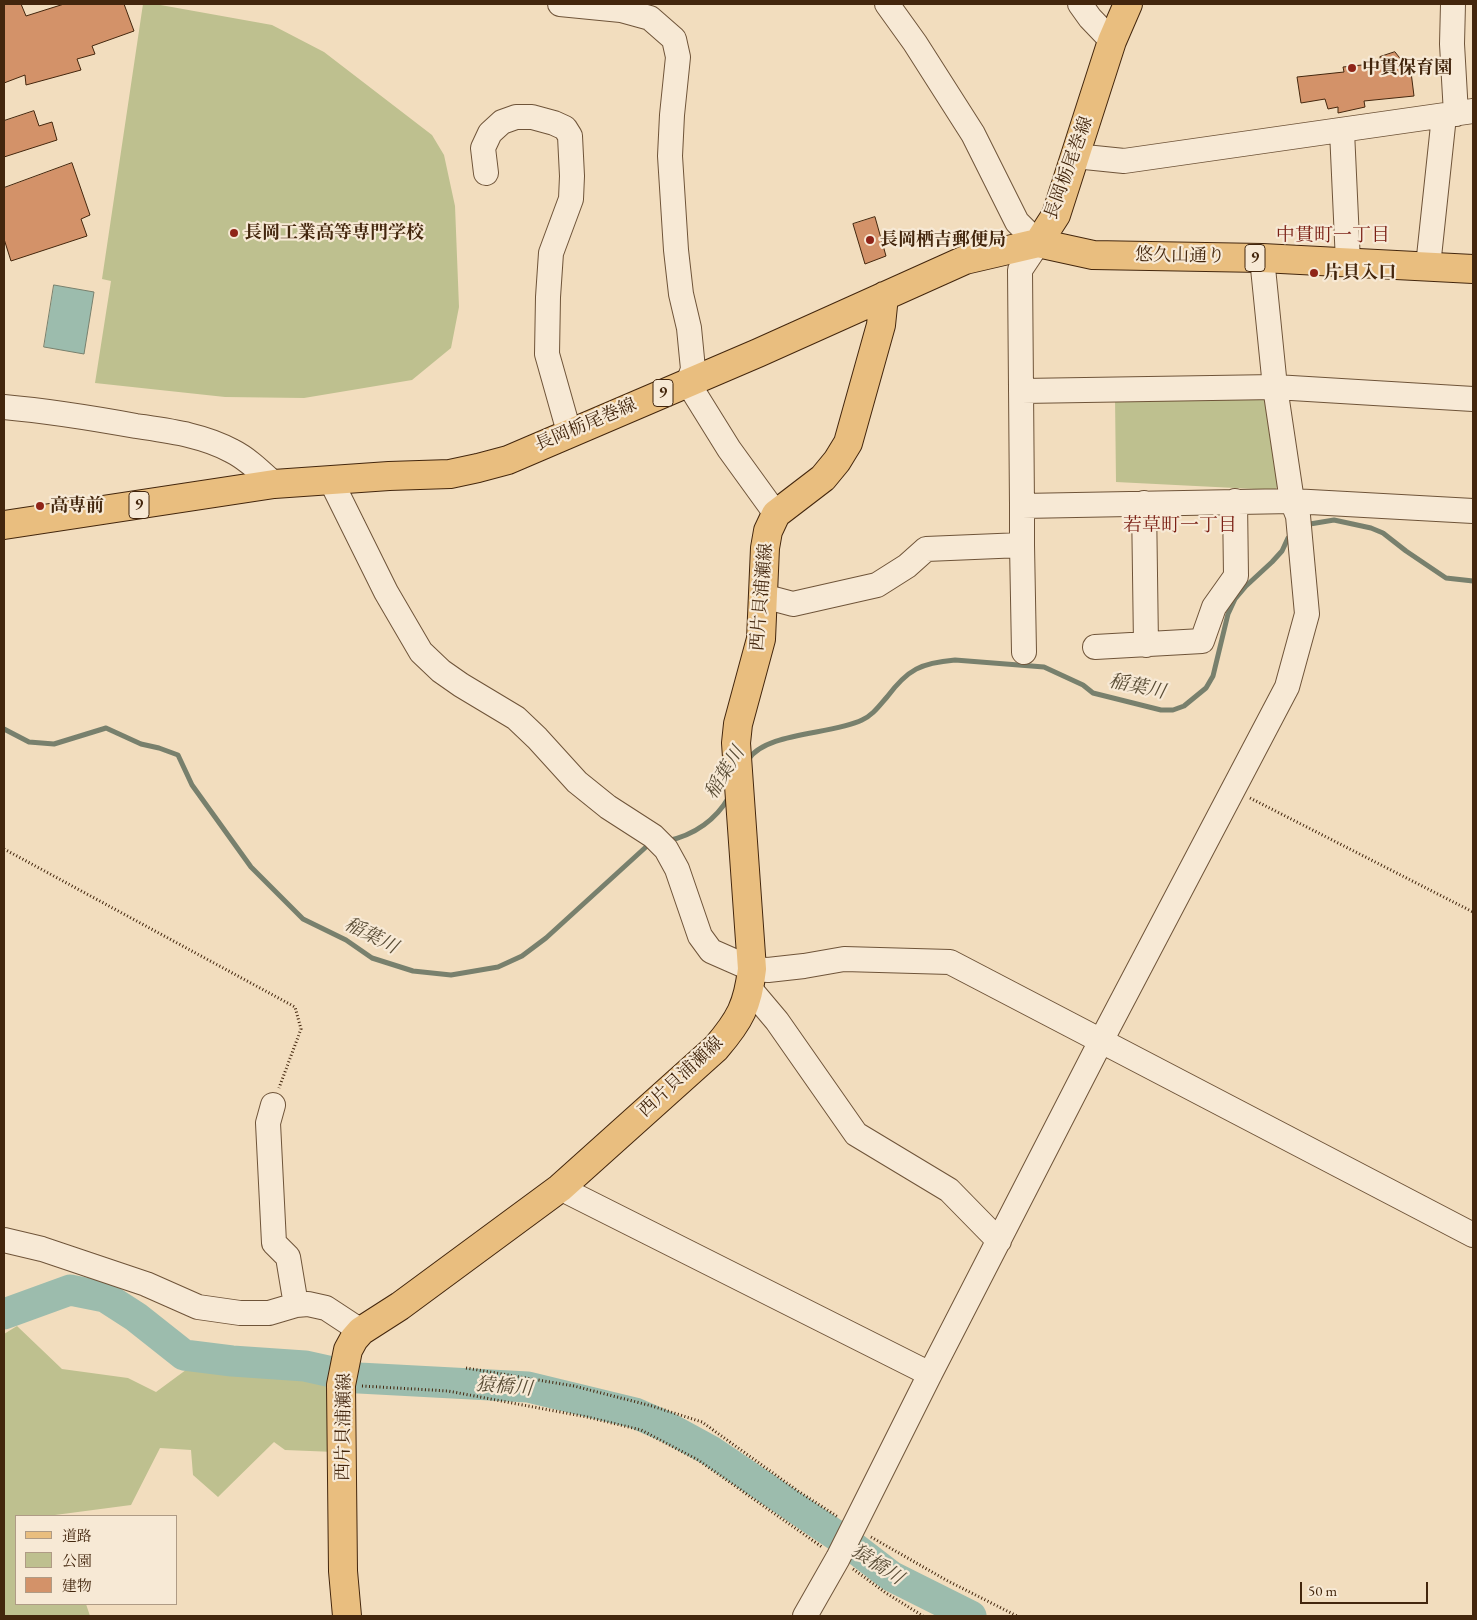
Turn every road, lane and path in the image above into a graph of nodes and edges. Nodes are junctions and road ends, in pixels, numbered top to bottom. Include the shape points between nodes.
1 (560, 4) edge
2 (887, 4) edge
3 (1080, 4) edge
4 (1128, 4) edge
5 (1453, 4) edge
6 (1112, 41) junction
7 (1458, 113) edge
8 (1342, 130) junction
9 (1075, 156) junction
10 (486, 173) dead end
11 (1038, 243) junction
12 (1262, 258) junction
13 (1348, 262) junction
14 (1428, 266) junction
15 (1473, 269) edge
16 (884, 296) junction
17 (688, 382) junction
18 (1275, 386) junction
19 (1022, 391) junction
20 (1473, 399) edge
21 (4, 407) edge
22 (569, 432) junction
23 (331, 481) junction
24 (274, 484) junction
25 (1235, 502) junction
26 (1144, 503) junction
27 (1022, 506) junction
28 (1295, 509) junction
29 (1473, 511) edge
30 (776, 514) junction
31 (4, 525) edge
32 (1022, 545) junction
33 (763, 596) junction
34 (1146, 644) junction
35 (1094, 647) dead end
36 (1024, 652) dead end
37 (1233, 789) junction
38 (4, 849) edge
39 (1473, 912) edge
40 (751, 979) junction
41 (1101, 1041) junction
42 (273, 1105) joint
43 (560, 1188) junction
44 (1473, 1234) edge
45 (4, 1240) edge
46 (999, 1241) junction
47 (296, 1306) junction
48 (361, 1331) junction
49 (466, 1368) dead end
50 (930, 1374) junction
51 (341, 1385) junction
52 (853, 1526) junction
53 (838, 1558) junction
54 (347, 1616) edge
55 (805, 1616) edge
56 (923, 1616) edge
57 (1017, 1616) edge

1 - 17 street via 621,10 650,18 674,39 678,57 670,156 680,285 694,369
2 - 11 street via 973,134 1017,222
3 - 6 street
4 - 6 main road, 長岡栃尾巻線
5 - 7 street via 1452,37
6 - 9 main road, 長岡栃尾巻線
7 - 8 street
7 - 14 street
8 - 9 street via 1124,161
8 - 13 street
9 - 11 main road, 長岡栃尾巻線 via 1056,215
10 - 22 street via 483,148 490,133 502,122 516,117 532,117 565,128 570,136 571,199 551,252 547,354
11 - 12 main road, 悠久山通り / 9 via 1093,255
11 - 16 main road, 長岡栃尾巻線 / 9 via 964,260
11 - 19 street via 1020,270
12 - 13 main road, 悠久山通り / 9
12 - 18 street
13 - 14 main road, 悠久山通り / 9
14 - 15 main road, 悠久山通り / 9
16 - 17 main road, 長岡栃尾巻線 / 9
16 - 30 main road via 882,325 848,443 823,478
17 - 22 main road, 長岡栃尾巻線 / 9
17 - 30 street via 729,449
18 - 19 street
18 - 20 street
18 - 28 street
19 - 27 street
21 - 24 street via 183,434 232,451
22 - 23 main road, 長岡栃尾巻線 / 9 via 508,460 450,474
23 - 24 main road, 長岡栃尾巻線 / 9
23 - 40 street via 386,592 421,652 447,676 516,718 578,782 608,807 653,836 666,849 676,869 705,944 710,951
24 - 31 main road, 長岡栃尾巻線 / 9
25 - 26 street
25 - 28 street
25 - 34 street via 1236,576 1214,607 1202,641
26 - 27 street
26 - 34 street
27 - 32 street
28 - 29 street
28 - 37 street via 1307,614 1287,687
30 - 33 main road, 西片貝浦瀬線 via 764,548
32 - 33 street via 926,549 877,585 793,604
32 - 36 street
33 - 40 main road, 西片貝浦瀬線 via 762,639 738,724 736,744
34 - 35 street
37 - 39 path
37 - 41 street
38 - 42 path via 295,1007 301,1029
40 - 41 street via 768,970 844,959 950,962
40 - 43 main road, 西片貝浦瀬線 via 745,1007 716,1048
40 - 46 street via 856,1134 949,1190
41 - 44 street
41 - 46 street
42 - 47 street via 268,1122 274,1242 288,1257
43 - 48 main road, 西片貝浦瀬線
43 - 50 street
45 - 47 street via 42,1249 146,1284 198,1307 269,1313
46 - 50 street
47 - 48 street via 308,1304 326,1308
48 - 51 main road, 西片貝浦瀬線 via 348,1350
49 - 52 path via 574,1386 702,1422
50 - 52 street
51 - 53 path via 448,1391 641,1430 698,1460
51 - 54 main road, 西片貝浦瀬線 via 343,1571
52 - 53 street
52 - 57 path via 946,1580
53 - 55 street
53 - 56 path

